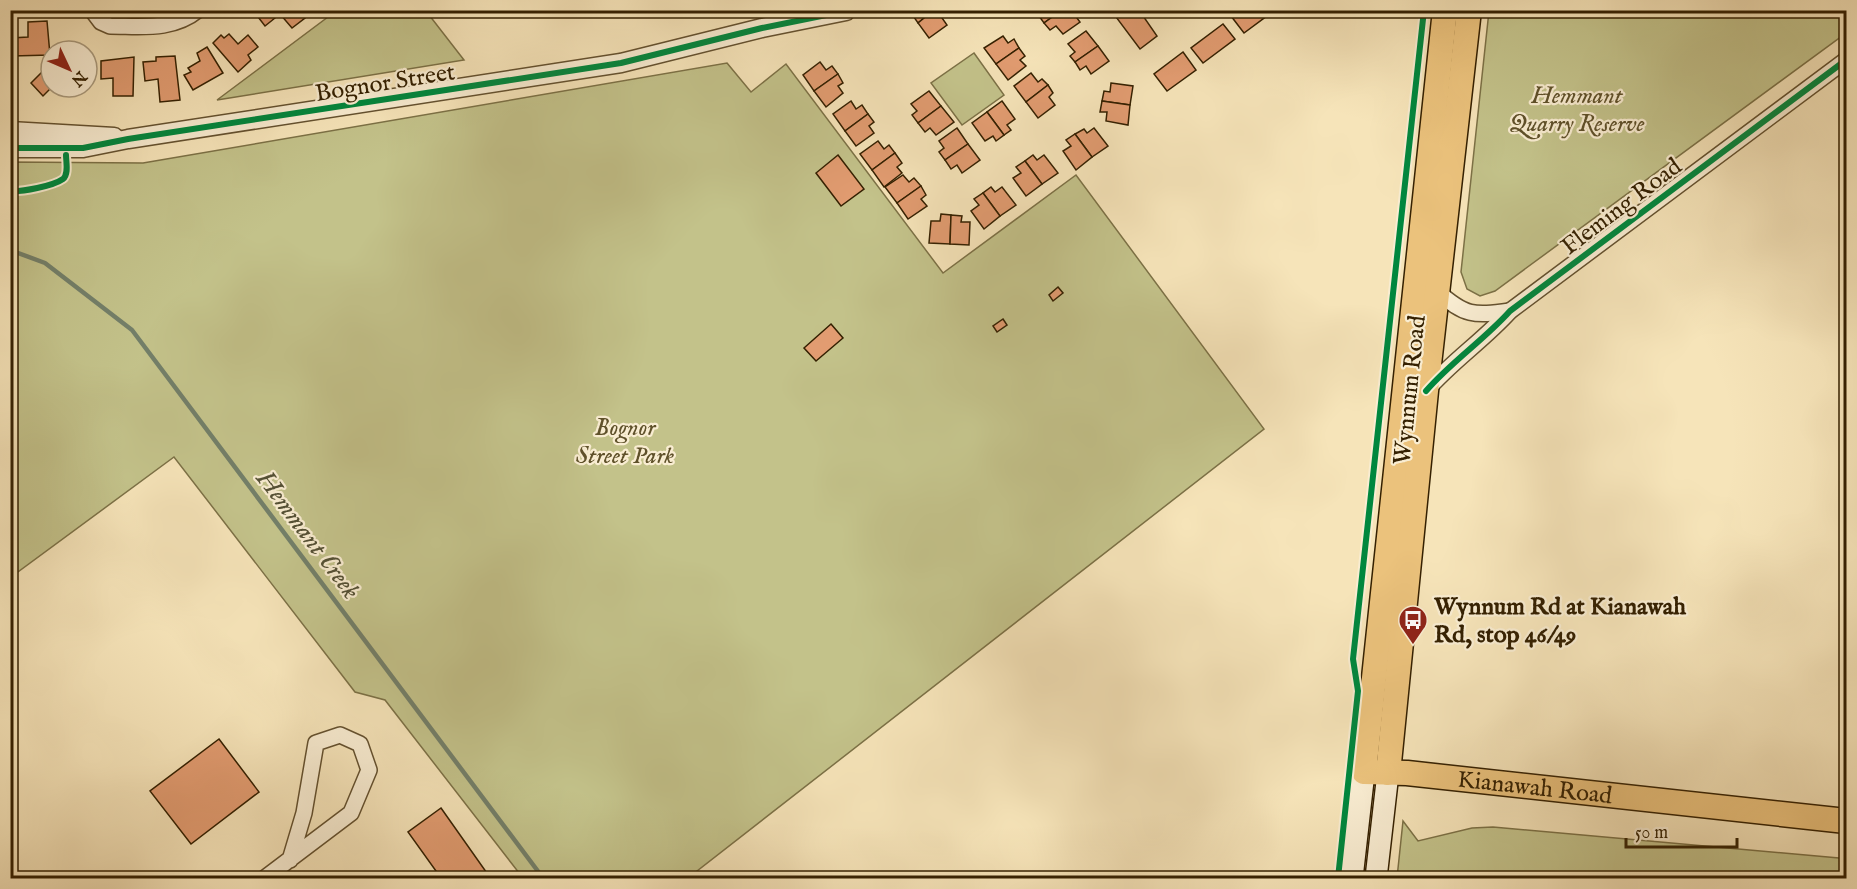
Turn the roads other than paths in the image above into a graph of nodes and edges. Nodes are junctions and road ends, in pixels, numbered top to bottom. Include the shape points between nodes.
1 (92, 10) edge
2 (198, 10) edge
3 (791, 10) edge
4 (851, 10) edge
5 (1445, 10) edge
6 (1469, 10) edge
7 (846, 11) edge
8 (762, 28) junction
9 (1846, 60) edge
10 (10, 131) edge
11 (128, 139) junction
12 (10, 148) edge
13 (1437, 291) junction
14 (1510, 311) junction
15 (1426, 391) junction
16 (1364, 772) junction
17 (1388, 773) junction
18 (1846, 821) edge
19 (290, 860) junction
20 (264, 879) edge
21 (1352, 879) edge
22 (1376, 879) edge

1 - 2 street via 110,26 169,26
3 - 8 street, Bognor Street
4 - 7 street, Bognor Street
5 - 16 main road, Wynnum Road
6 - 13 main road, Wynnum Road
7 - 8 street, Bognor Street
8 - 11 street, Bognor Street via 621,63
9 - 14 street, Fleming Road
10 - 11 street, Bognor Street
11 - 12 street, Bognor Street via 83,148
13 - 14 street via 1465,312 1484,315
13 - 15 main road, Wynnum Road
14 - 15 street, Fleming Road
15 - 17 main road, Wynnum Road
16 - 17 main road, Kianawah Road
16 - 21 main road, Wynnum Road
17 - 18 main road, Kianawah Road
17 - 22 main road, Wynnum Road
19 - 19 street via 304,813 316,743 340,735 360,744 369,770 351,813
19 - 20 street

